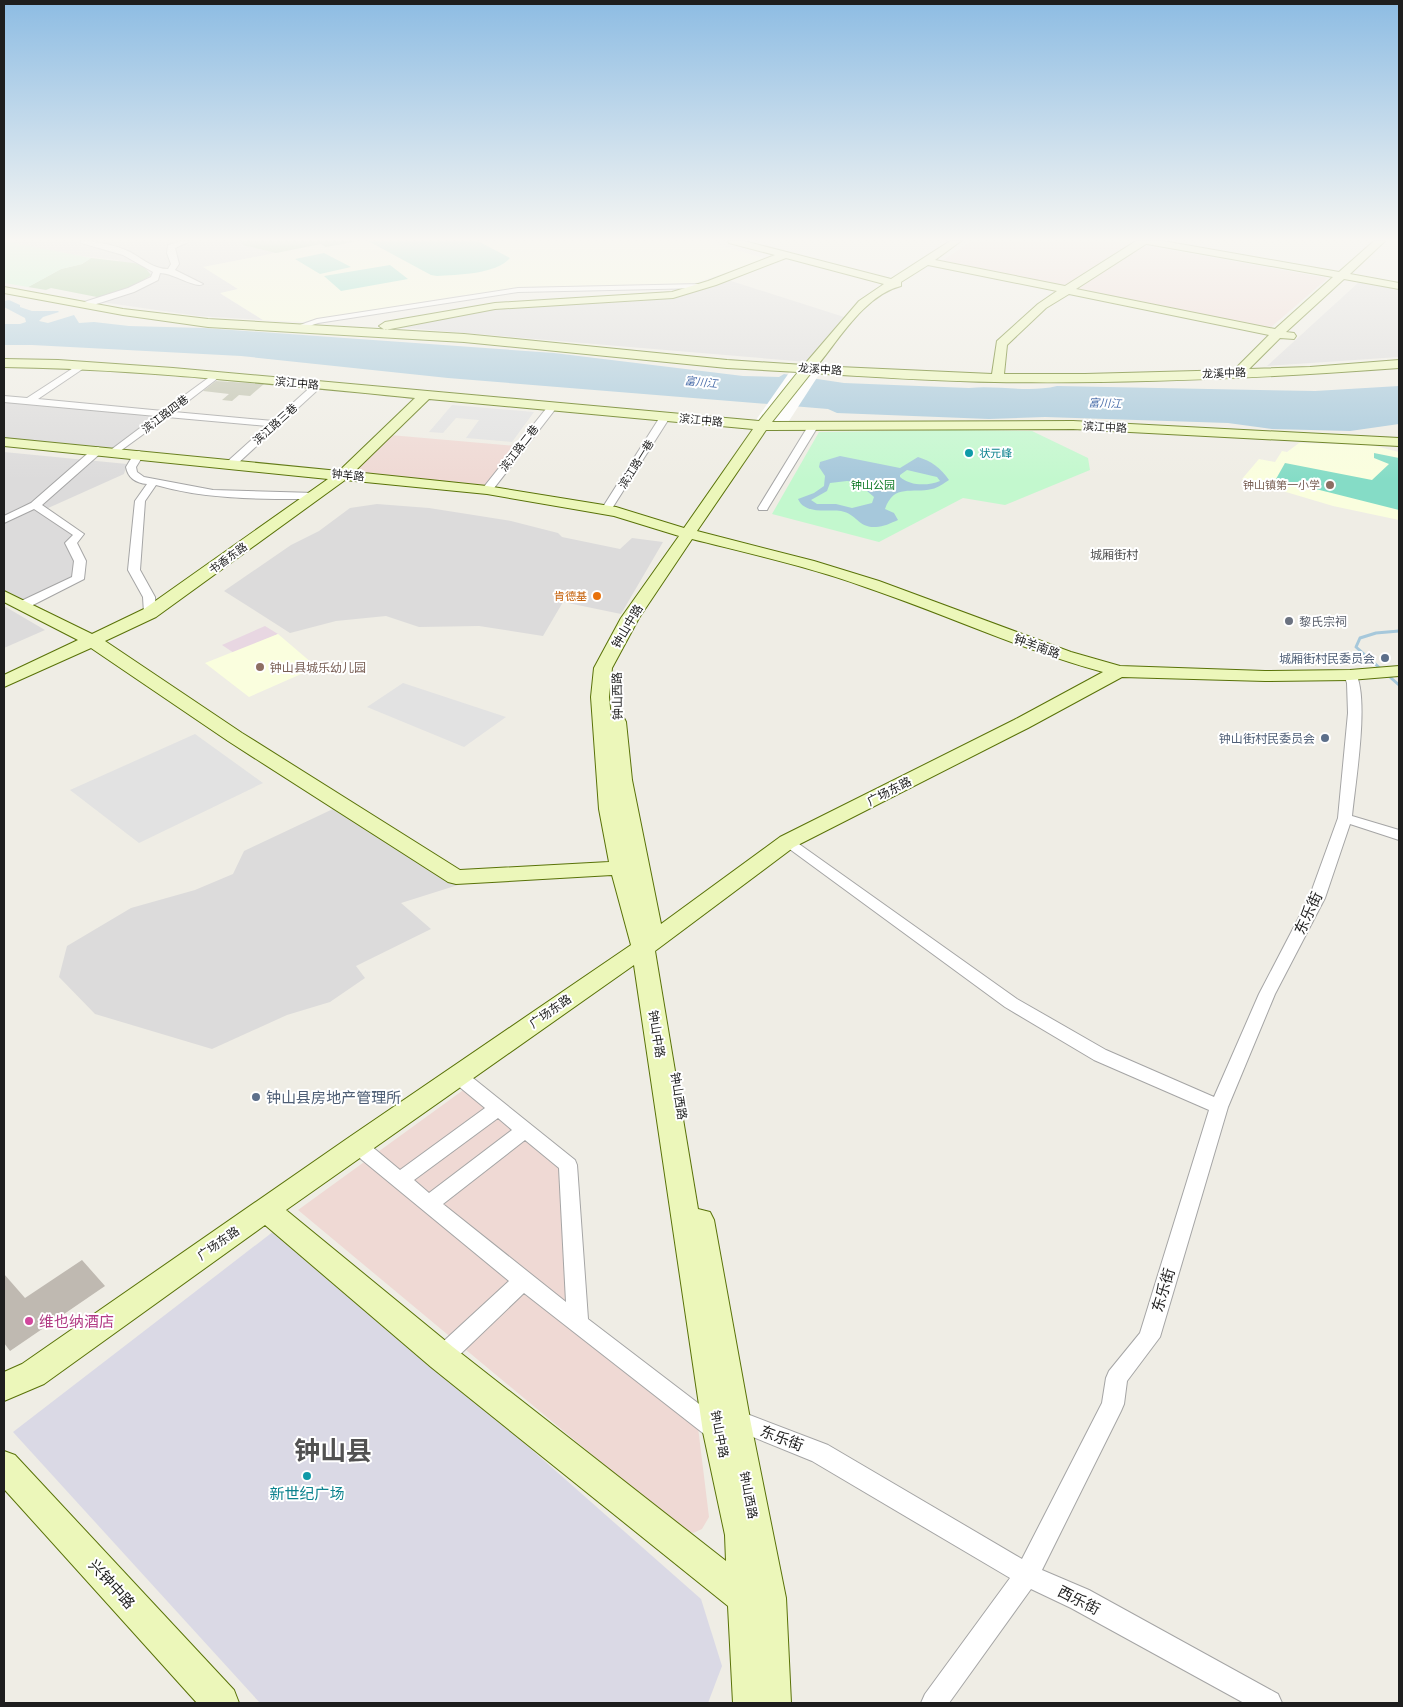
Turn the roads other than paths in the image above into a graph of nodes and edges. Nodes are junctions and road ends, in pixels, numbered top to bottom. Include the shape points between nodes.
1 (190, 321) edge
2 (221, 321) edge
3 (319, 321) edge
4 (407, 321) edge
5 (850, 321) edge
6 (1026, 321) edge
7 (1218, 321) edge
8 (1298, 321) edge
9 (301, 326) junction
10 (372, 331) junction
11 (1284, 334) junction
12 (4, 363) edge
13 (1399, 363) edge
14 (81, 366) junction
15 (812, 367) junction
16 (1248, 371) junction
17 (215, 376) junction
18 (997, 377) junction
19 (318, 385) junction
20 (426, 395) junction
21 (4, 399) edge
22 (29, 401) junction
23 (552, 407) junction
24 (165, 414) junction
25 (665, 417) junction
26 (773, 421) junction
27 (276, 424) junction
28 (812, 428) junction
29 (4, 442) edge
30 (1399, 442) edge
31 (98, 450) junction
32 (116, 451) junction
33 (139, 454) junction
34 (232, 463) junction
35 (343, 475) junction
36 (154, 481) junction
37 (486, 490) junction
38 (314, 496) junction
39 (35, 505) junction
40 (763, 508) dead end
41 (606, 510) junction
42 (4, 520) edge
43 (694, 535) junction
44 (4, 596) edge
45 (23, 606) junction
46 (150, 613) junction
47 (93, 641) junction
48 (1118, 671) junction
49 (1399, 672) edge
50 (1350, 674) junction
51 (4, 682) edge
52 (1345, 818) junction
53 (1399, 835) edge
54 (788, 842) junction
55 (621, 868) junction
56 (648, 944) junction
57 (457, 1075) junction
58 (1219, 1107) junction
59 (499, 1108) junction
60 (525, 1130) junction
61 (357, 1145) junction
62 (400, 1180) junction
63 (429, 1204) junction
64 (266, 1209) junction
65 (523, 1281) junction
66 (578, 1324) junction
67 (442, 1357) junction
68 (4, 1387) edge
69 (726, 1426) junction
70 (4, 1466) edge
71 (1027, 1575) junction
72 (757, 1598) junction
73 (221, 1703) edge
74 (750, 1703) edge
75 (773, 1703) edge
76 (934, 1703) edge
77 (1268, 1703) edge

1 - 10 main road, 龙溪中路
2 - 9 main road, 龙溪中路
3 - 9 street
4 - 10 main road
5 - 15 main road, 钟山西路
6 - 18 main road via 1001,344
7 - 11 main road
8 - 11 main road
9 - 10 main road, 龙溪中路
10 - 15 main road, 龙溪中路 via 727,364
11 - 16 main road
12 - 14 main road, 滨江中路
13 - 16 main road, 龙溪中路 via 1310,371
14 - 17 main road, 滨江中路
14 - 22 street
15 - 18 main road, 龙溪中路 via 907,375
15 - 26 main road, 钟山西路
16 - 18 main road, 龙溪中路
17 - 19 main road, 滨江中路
17 - 24 street, 滨江路四巷
19 - 20 main road, 滨江中路
19 - 27 street, 滨江路三巷
20 - 23 main road, 滨江中路
20 - 35 main road, 书香东路
21 - 22 street
22 - 24 street
23 - 25 main road, 滨江中路
23 - 37 street, 滨江路二巷
24 - 27 street
24 - 32 street, 滨江路四巷
25 - 26 main road, 滨江中路
25 - 41 street, 滨江路一巷
26 - 28 main road, 滨江中路
26 - 43 main road, 钟山西路 via 749,473
27 - 34 street, 滨江路三巷
28 - 30 main road, 滨江中路 via 1073,425
28 - 40 street
29 - 31 main road, 钟羊路
31 - 32 main road, 钟羊路
31 - 39 street
32 - 33 main road, 钟羊路
33 - 34 main road, 钟羊路
33 - 36 street via 131,468 132,474 141,480
34 - 35 main road, 钟羊路
35 - 37 main road, 钟羊路
35 - 38 main road, 书香东路
36 - 38 street via 214,493
36 - 46 street via 140,501 134,570 149,597
37 - 41 main road, 钟羊路
38 - 46 main road, 书香东路
39 - 42 street
39 - 45 street via 79,534 71,543 80,561 78,580
41 - 43 main road, 钟羊路
43 - 48 main road, 钟羊南路 via 873,584 1065,656
43 - 55 main road, 钟山中路 via 630,618 603,668 600,697 609,807
43 - 56 main road, 钟山西路 via 616,667 614,696 622,780
44 - 45 main road
45 - 47 main road
46 - 47 main road, 书香东路
47 - 51 main road, 书香东路
47 - 55 main road via 235,738 456,877
48 - 50 main road, 钟羊南路 via 1265,676
48 - 54 main road, 广场东路 via 1022,724
49 - 50 main road, 钟羊南路
50 - 52 street, 东乐街 via 1355,713
52 - 53 street
52 - 58 street, 东乐街 via 1317,898 1268,994
54 - 56 main road, 广场东路
54 - 58 street via 1011,1003 1100,1055
55 - 56 main road, 钟山中路
56 - 57 main road, 广场东路
56 - 69 main road, 钟山西路
57 - 59 street
57 - 61 main road, 广场东路
58 - 71 street, 东乐街 via 1148,1337 1116,1378 1113,1404
59 - 60 street
59 - 62 street
60 - 63 street
60 - 66 street via 568,1165
61 - 62 street, 东乐街
61 - 64 main road, 广场东路
62 - 63 street, 东乐街
63 - 65 street, 东乐街
64 - 67 main road
64 - 68 main road, 广场东路 via 33,1374
65 - 66 street, 东乐街
65 - 67 street
66 - 69 street, 东乐街
67 - 72 main road
69 - 71 street, 东乐街 via 820,1452
69 - 72 main road, 钟山西路
70 - 73 main road, 兴钟中路
71 - 76 street
71 - 77 street, 西乐街 via 1080,1599
72 - 74 main road
72 - 75 main road, 钟山西路

